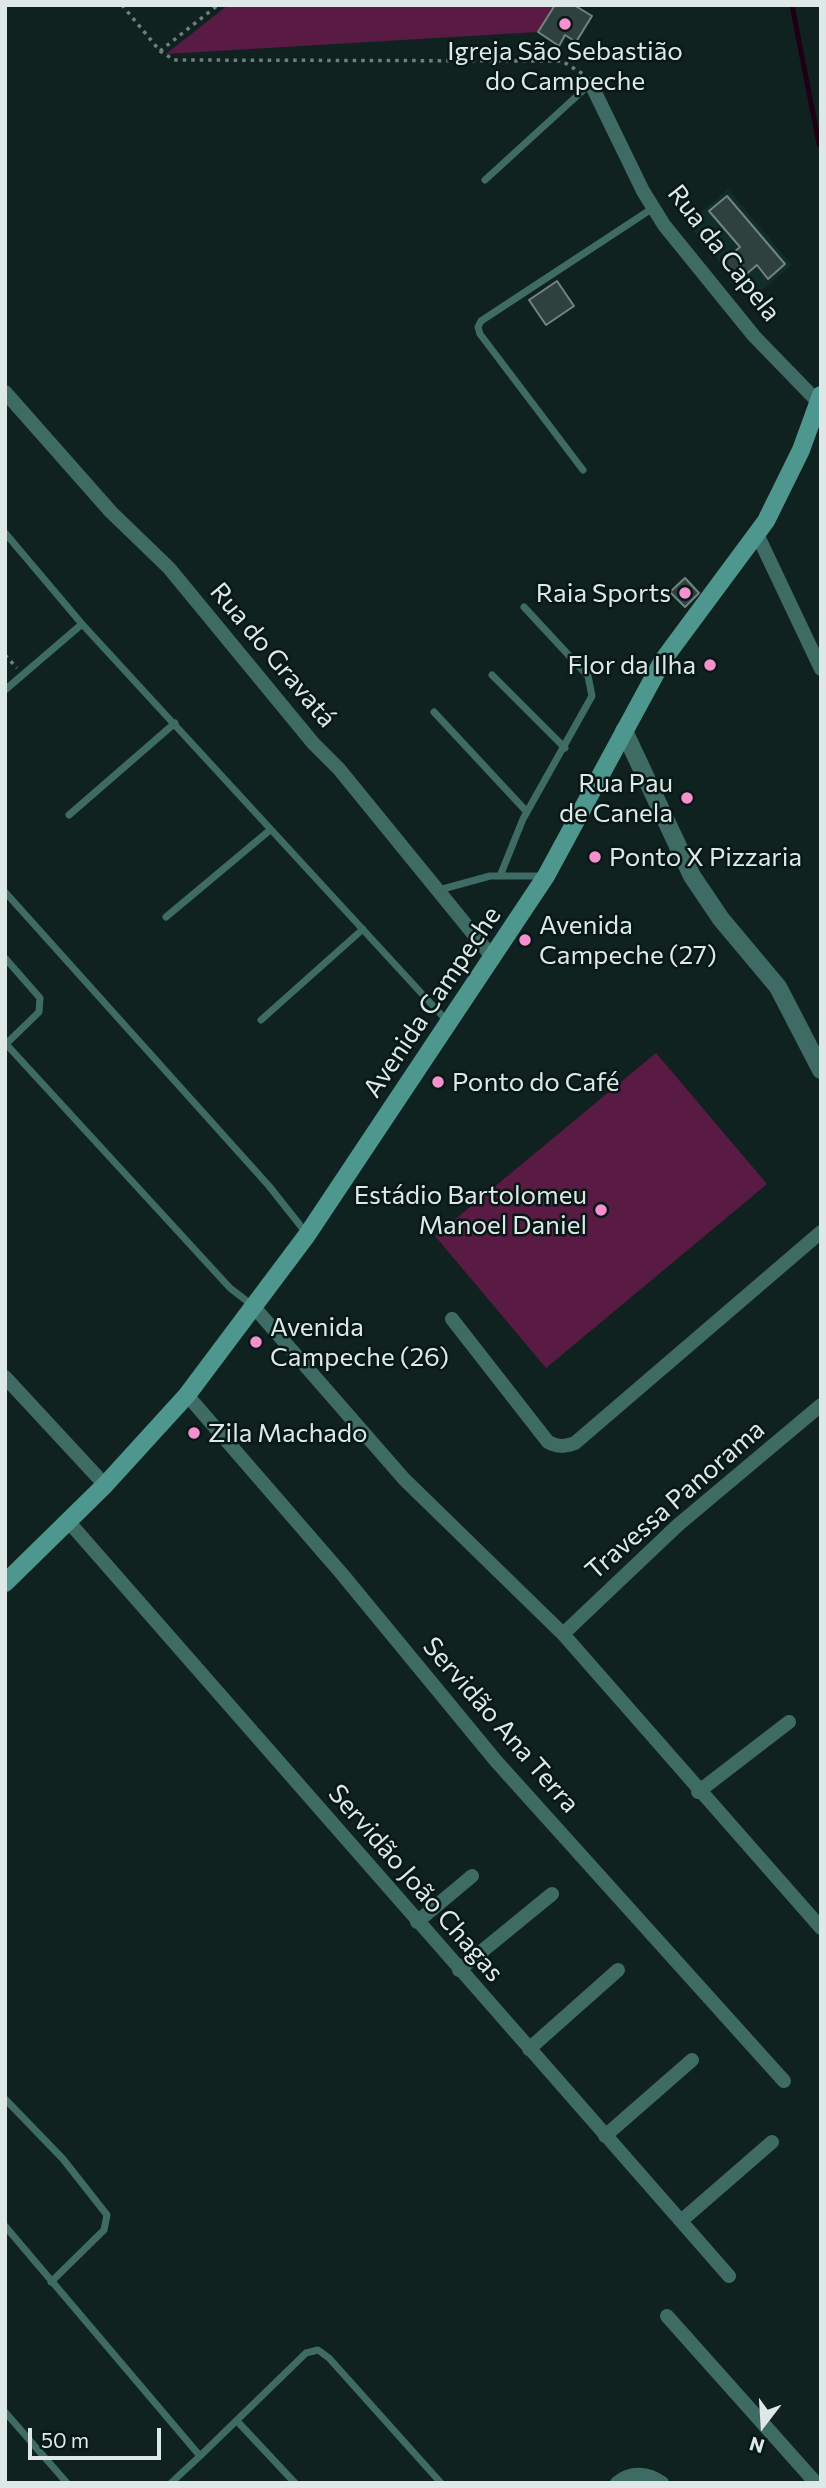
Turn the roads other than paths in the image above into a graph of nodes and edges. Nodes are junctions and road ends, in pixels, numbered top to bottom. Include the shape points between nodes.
1 (591, 84) joint
2 (485, 180) dead end
3 (653, 208) junction
4 (5, 392) edge
5 (819, 398) edge
6 (816, 426) edge
7 (583, 470) dead end
8 (6, 534) edge
9 (757, 534) junction
10 (524, 607) dead end
11 (82, 624) junction
12 (821, 669) edge
13 (492, 675) dead end
14 (5, 690) edge
15 (434, 712) dead end
16 (175, 723) junction
17 (624, 731) junction
18 (565, 748) junction
19 (527, 812) junction
20 (69, 815) dead end
21 (270, 830) junction
22 (500, 876) junction
23 (546, 876) junction
24 (438, 890) junction
25 (5, 891) edge
26 (166, 917) dead end
27 (363, 929) junction
28 (5, 958) edge
29 (493, 958) junction
30 (261, 1020) dead end
31 (450, 1024) junction
32 (6, 1044) edge
33 (821, 1070) edge
34 (821, 1232) edge
35 (307, 1234) junction
36 (254, 1307) junction
37 (452, 1319) dead end
38 (5, 1377) edge
39 (187, 1395) junction
40 (821, 1405) edge
41 (105, 1485) junction
42 (68, 1521) junction
43 (5, 1583) edge
44 (562, 1634) junction
45 (789, 1722) dead end
46 (698, 1792) junction
47 (472, 1876) dead end
48 (552, 1894) dead end
49 (417, 1922) junction
50 (821, 1928) edge
51 (458, 1970) junction
52 (618, 1970) dead end
53 (529, 2049) junction
54 (692, 2060) dead end
55 (784, 2081) dead end
56 (5, 2099) edge
57 (605, 2136) junction
58 (772, 2142) dead end
59 (681, 2221) junction
60 (5, 2226) edge
61 (729, 2276) dead end
62 (51, 2282) junction
63 (667, 2316) dead end
64 (5, 2412) edge
65 (236, 2421) junction
66 (200, 2456) junction
67 (67, 2483) edge
68 (171, 2483) edge
69 (295, 2483) edge
70 (441, 2483) edge
71 (617, 2483) edge
72 (662, 2483) edge
73 (816, 2483) edge

1 - 2 lane
1 - 3 street, Rua da Capela
3 - 5 street, Rua da Capela via 747,328
3 - 7 lane via 511,300 478,327
4 - 24 street, Rua do Gravatá via 111,512 188,590
5 - 6 main road, Avenida Campeche
6 - 9 main road, Avenida Campeche
8 - 11 lane
9 - 12 street
9 - 17 main road, Avenida Campeche via 684,628 646,686
10 - 18 lane via 588,676 592,696
11 - 14 lane
11 - 16 lane
13 - 18 lane
15 - 19 lane
16 - 20 lane
16 - 21 lane
17 - 23 main road, Avenida Campeche
17 - 33 street via 692,876 778,987
18 - 19 lane
19 - 22 lane
21 - 26 lane
21 - 27 lane
22 - 23 lane
22 - 24 lane
23 - 29 main road, Avenida Campeche
24 - 29 street, Rua do Gravatá
25 - 35 lane
27 - 30 lane
27 - 31 lane
28 - 32 lane via 40,998 39,1012
29 - 31 main road, Avenida Campeche
31 - 35 main road, Avenida Campeche
32 - 36 lane via 230,1288
34 - 37 street via 566,1446 548,1442
35 - 36 main road, Avenida Campeche
36 - 39 main road, Avenida Campeche
36 - 44 street via 396,1471
38 - 41 street
39 - 41 main road, Avenida Campeche
39 - 55 street, Servidão Ana Terra via 496,1762
40 - 44 street, Travessa Panorama via 678,1525
41 - 42 main road, Avenida Campeche
42 - 43 main road, Avenida Campeche
42 - 49 street, Servidão João Chagas
44 - 46 street
45 - 46 street
46 - 50 street
47 - 49 street
48 - 51 street
49 - 51 street, Servidão João Chagas
51 - 53 street, Servidão João Chagas
52 - 53 street
53 - 57 street, Servidão João Chagas
54 - 57 street
56 - 62 lane via 63,2159 107,2215 104,2230
57 - 59 street, Servidão João Chagas
58 - 59 street
59 - 61 street, Servidão João Chagas
60 - 62 lane
62 - 66 lane
63 - 73 street
64 - 67 lane
65 - 66 lane
65 - 69 lane
65 - 70 lane via 306,2353 318,2350
66 - 68 lane
71 - 72 street via 637,2474

